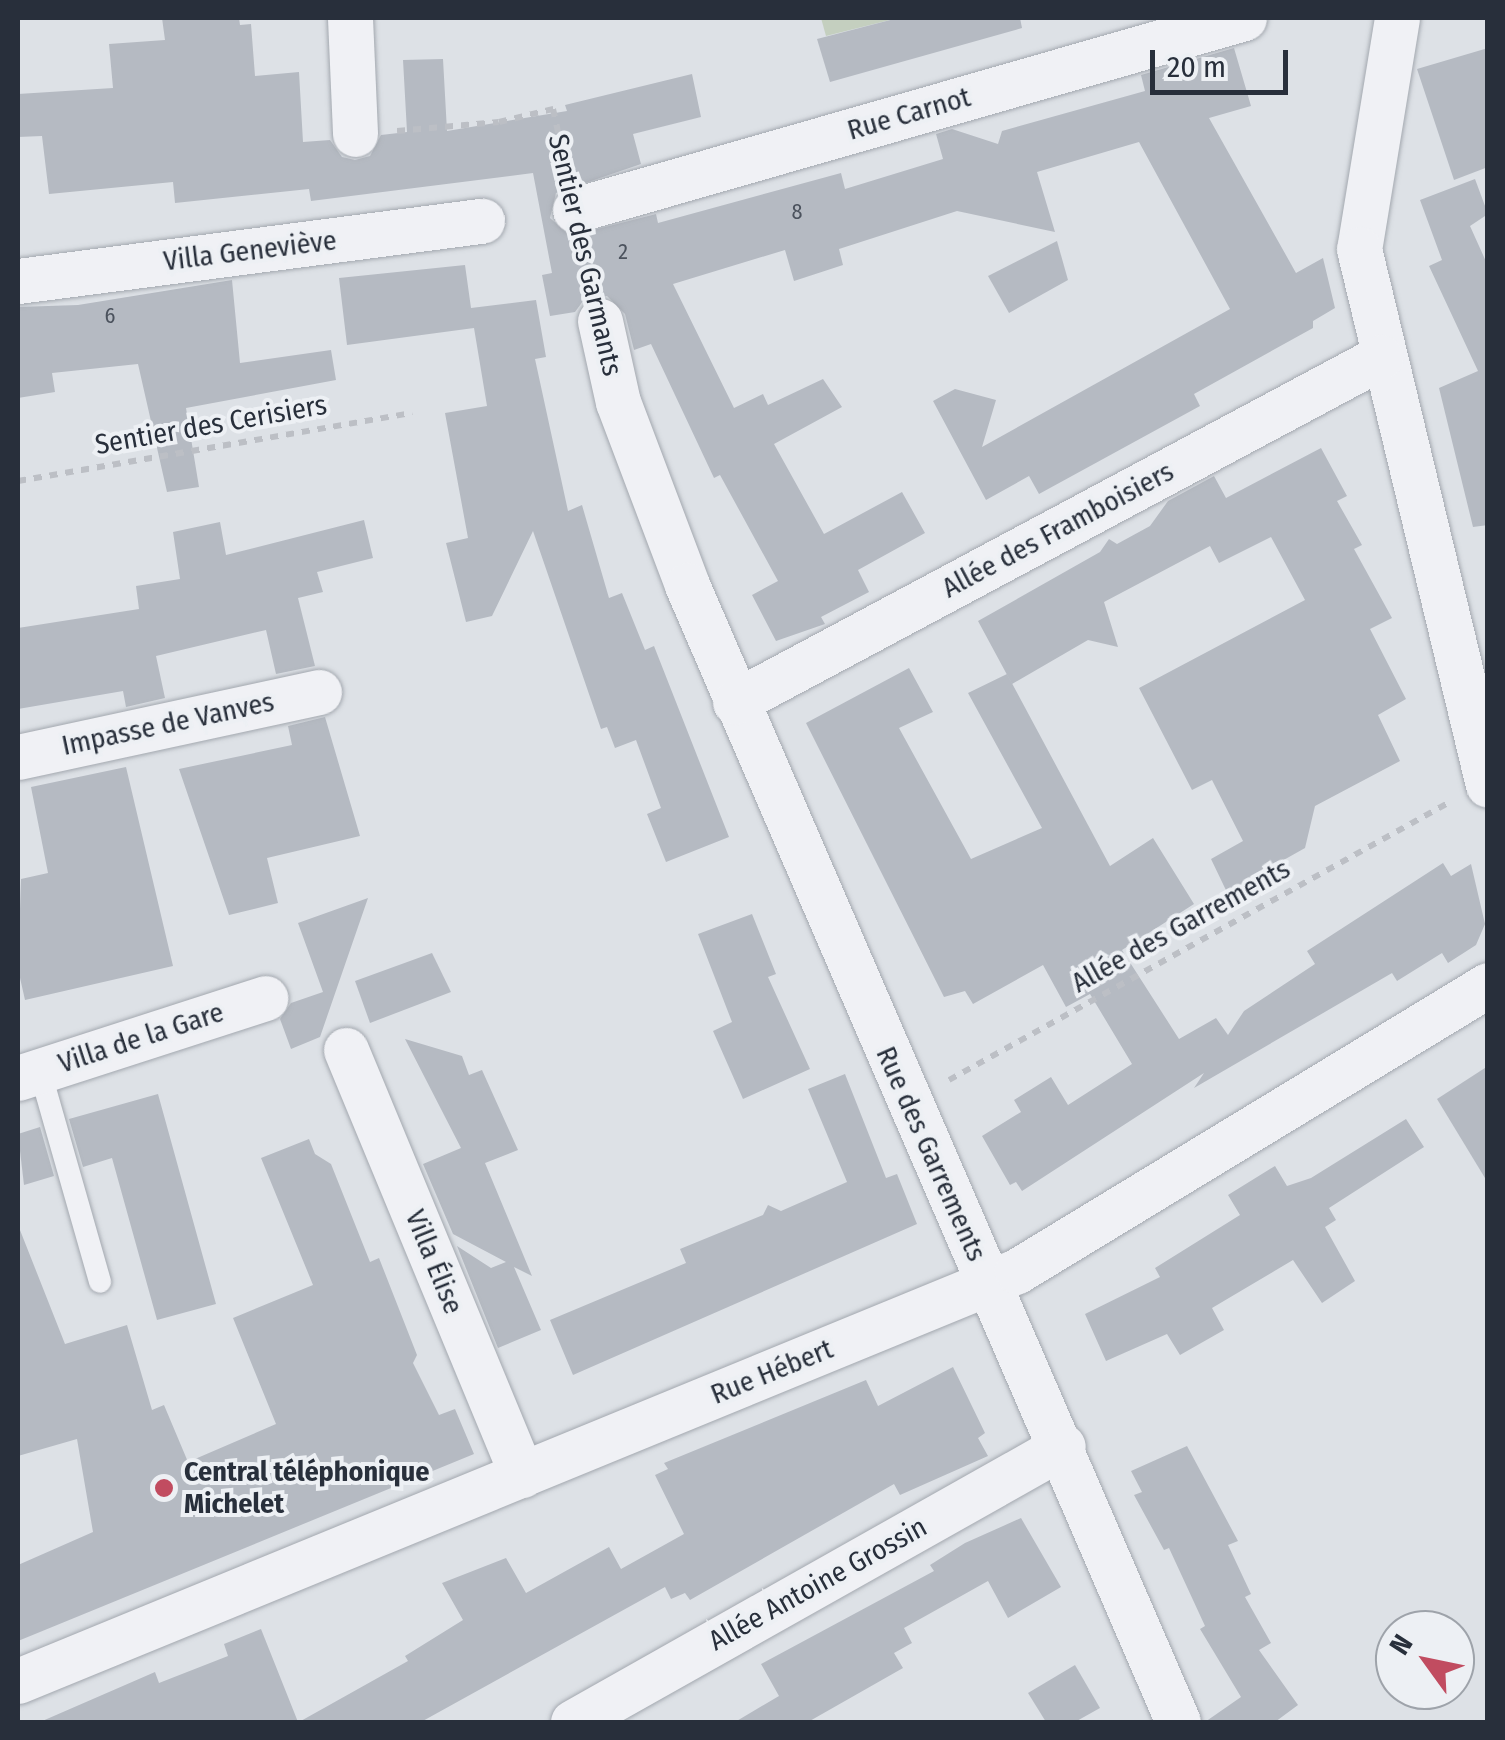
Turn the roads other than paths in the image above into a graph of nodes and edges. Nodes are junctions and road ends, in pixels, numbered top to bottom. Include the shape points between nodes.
1 (350, 18) edge
2 (1244, 18) edge
3 (1397, 18) edge
4 (355, 134) road end
5 (575, 210) road end
6 (482, 221) dead end
7 (18, 281) edge
8 (600, 320) road end
9 (1380, 357) junction
10 (686, 585) joint
11 (319, 692) dead end
12 (735, 702) junction
13 (18, 757) edge
14 (1470, 793) edge
15 (1488, 985) edge
16 (266, 998) dead end
17 (346, 1050) dead end
18 (24, 1071) edge
19 (100, 1282) dead end
20 (988, 1283) junction
21 (1063, 1446) junction
22 (522, 1474) junction
23 (18, 1681) edge
24 (573, 1722) edge
25 (1178, 1722) edge

1 - 4 street
2 - 5 street, Rue Carnot
3 - 9 street via 1359,249
6 - 7 street, Villa Geneviève
8 - 10 street, Sentier des Garmants via 618,402
9 - 12 street, Allée des Framboisiers
9 - 14 street
10 - 12 street, Rue des Garrements
11 - 13 street, Impasse de Vanves
12 - 20 street, Rue des Garrements
15 - 20 street, Rue Hébert
16 - 18 street, Villa de la Gare
17 - 22 street, Villa Élise
18 - 19 lane
20 - 21 street, Rue des Garrements
20 - 22 street, Rue Hébert
21 - 24 street, Allée Antoine Grossin
21 - 25 street, Rue des Garrements
22 - 23 street, Rue Hébert

